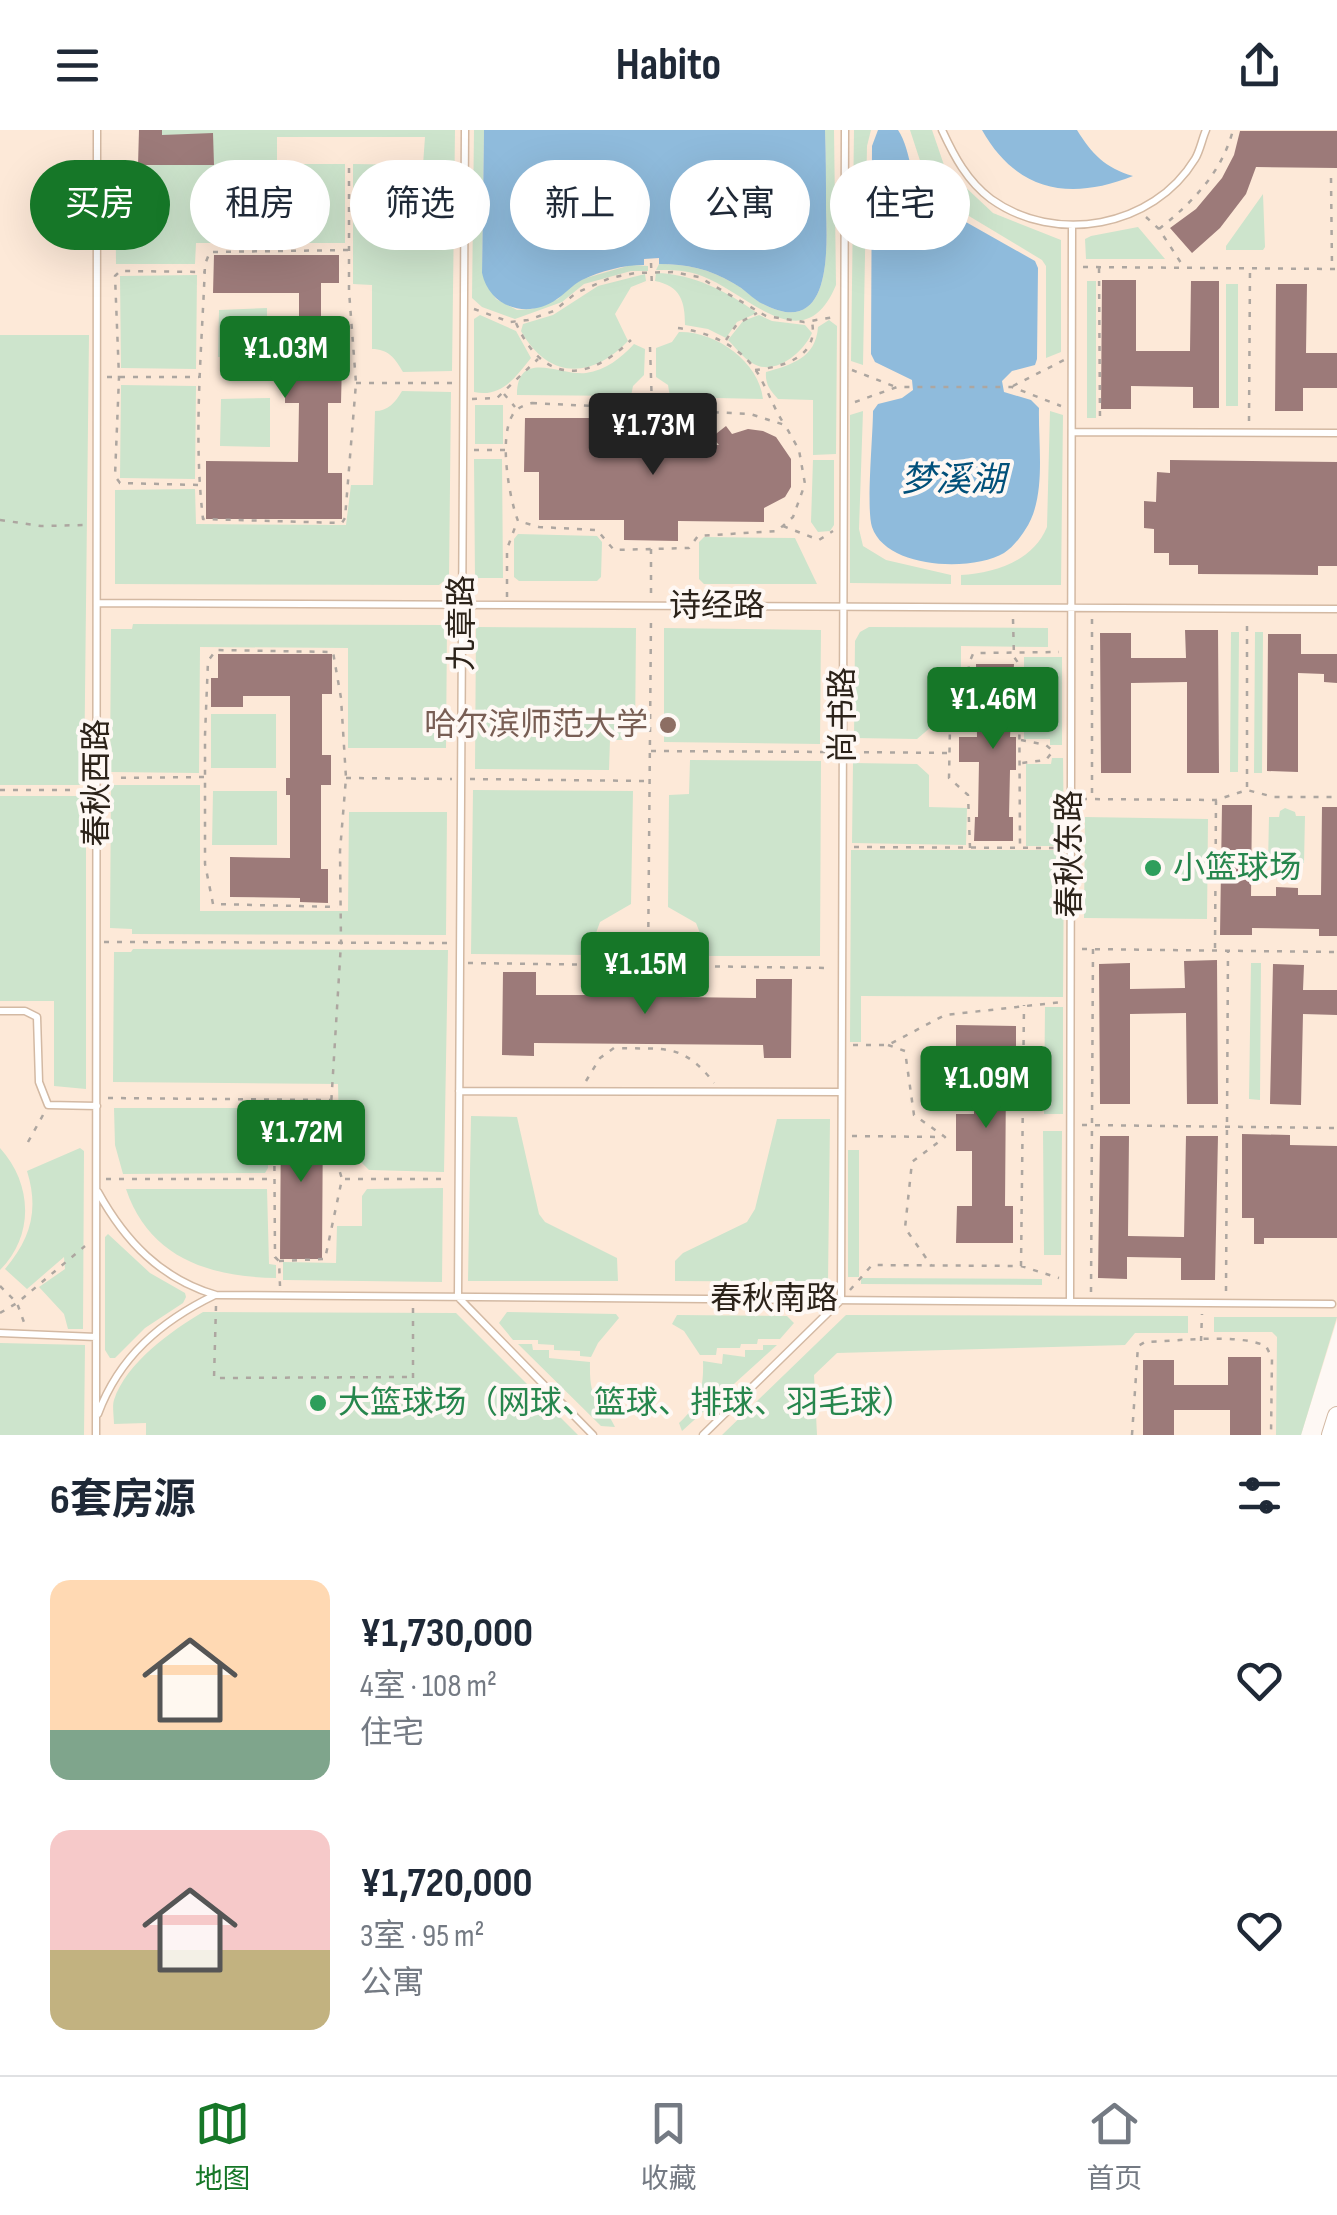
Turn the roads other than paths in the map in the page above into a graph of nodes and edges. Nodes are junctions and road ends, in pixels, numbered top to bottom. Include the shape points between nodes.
1 (97, 130) edge
2 (465, 130) edge
3 (844, 130) edge
4 (942, 130) edge
5 (1206, 130) edge
6 (1072, 226) junction
7 (1072, 432) junction
8 (1337, 433) edge
9 (97, 604) junction
10 (462, 605) junction
11 (843, 607) junction
12 (1071, 608) junction
13 (1337, 609) edge
14 (0, 1011) edge
15 (459, 1091) junction
16 (841, 1092) junction
17 (98, 1102) junction
18 (98, 1190) junction
19 (216, 1295) junction
20 (458, 1297) junction
21 (840, 1300) junction
22 (1070, 1302) junction
23 (1332, 1304) dead end
24 (0, 1334) edge
25 (96, 1337) junction
26 (1337, 1416) edge
27 (96, 1420) junction
28 (96, 1435) edge
29 (593, 1435) edge
30 (702, 1435) edge
31 (1331, 1435) edge

1 - 9 lane, 春秋西路
2 - 10 lane, 九章路
3 - 11 lane, 尚书路
4 - 6 lane via 960,167 990,198 1029,219
5 - 6 lane via 1195,159 1162,196 1120,219
6 - 7 lane, 春秋东路
7 - 8 lane
7 - 12 lane, 春秋东路
9 - 10 lane, 诗经路
9 - 17 lane, 春秋西路
10 - 11 lane, 诗经路
10 - 15 lane, 九章路
11 - 12 lane, 诗经路
11 - 16 lane, 尚书路
12 - 13 lane, 诗经路
12 - 22 lane, 春秋东路
14 - 17 lane via 37,1017 40,1082 48,1104
15 - 16 lane
15 - 20 lane, 九章路
16 - 21 lane, 尚书路
17 - 18 lane, 春秋西路
18 - 19 lane, 春秋南路 via 116,1223 160,1270
18 - 25 lane, 春秋西路
19 - 20 lane, 春秋南路
19 - 27 lane via 166,1325 121,1366
20 - 21 lane, 春秋南路
20 - 29 lane
21 - 22 lane, 春秋南路
21 - 30 lane
22 - 23 lane, 春秋南路
24 - 25 lane
25 - 27 lane, 春秋西路
26 - 31 street
27 - 28 lane, 春秋西路

